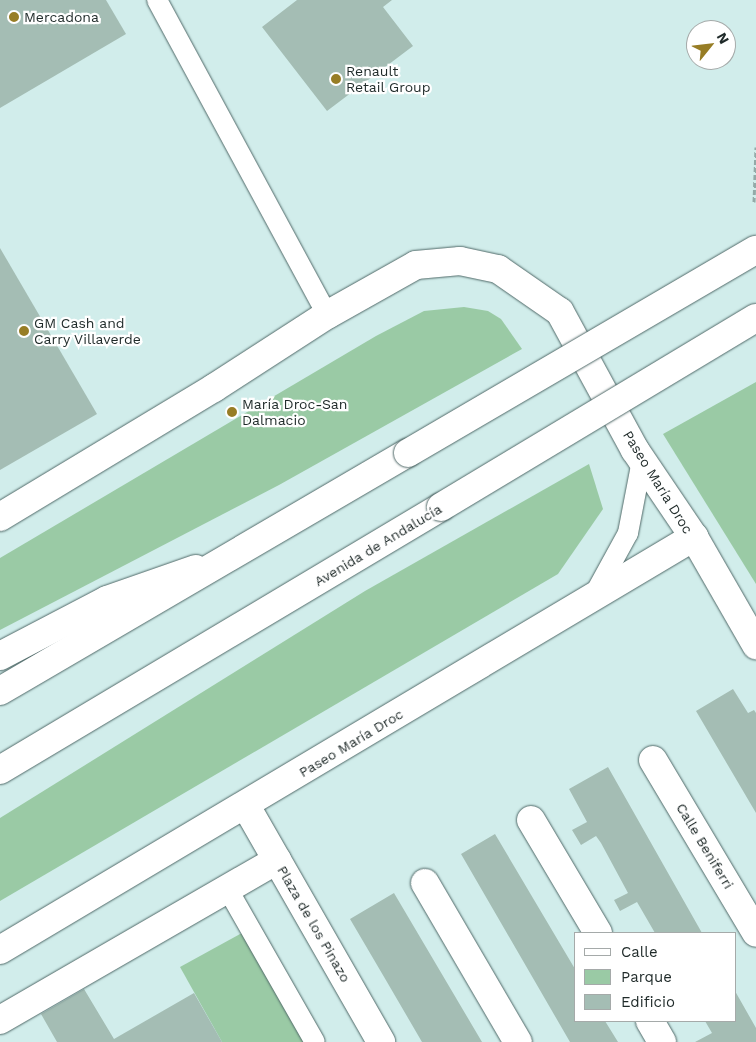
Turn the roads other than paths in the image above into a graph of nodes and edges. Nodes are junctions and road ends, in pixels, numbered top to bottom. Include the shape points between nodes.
1 (157, 0) edge
2 (756, 250) edge
3 (327, 314) junction
4 (756, 318) edge
5 (642, 460) junction
6 (0, 517) edge
7 (694, 537) junction
8 (228, 558) junction
9 (593, 597) junction
10 (756, 645) edge
11 (0, 656) edge
12 (0, 691) edge
13 (653, 760) dead end
14 (0, 770) edge
15 (246, 806) junction
16 (531, 820) dead end
17 (277, 860) junction
18 (426, 883) dead end
19 (227, 888) junction
20 (597, 932) edge
21 (756, 933) edge
22 (0, 950) edge
23 (0, 1020) edge
24 (651, 1022) edge
25 (315, 1042) edge
26 (381, 1042) edge
27 (518, 1042) edge
28 (662, 1042) edge

1 - 3 lane
2 - 8 street, bridge
3 - 5 street, Paseo María Droc via 416,265 460,261 498,269 560,312
3 - 6 street, Paseo María Droc via 214,388
4 - 14 street, Avenida de Andalucía, bridge
5 - 7 street, Paseo María Droc
5 - 9 lane via 628,533
7 - 9 street, Paseo María Droc
7 - 10 street
8 - 11 street via 107,600
8 - 12 street
9 - 15 street, Paseo María Droc
13 - 21 street, Calle Beniferri
15 - 17 street, Plaza de los Pinazo
15 - 22 street, Paseo María Droc
16 - 20 street
17 - 19 street
17 - 26 street, Plaza de los Pinazo
18 - 27 street
19 - 23 street
19 - 25 lane
24 - 28 street

